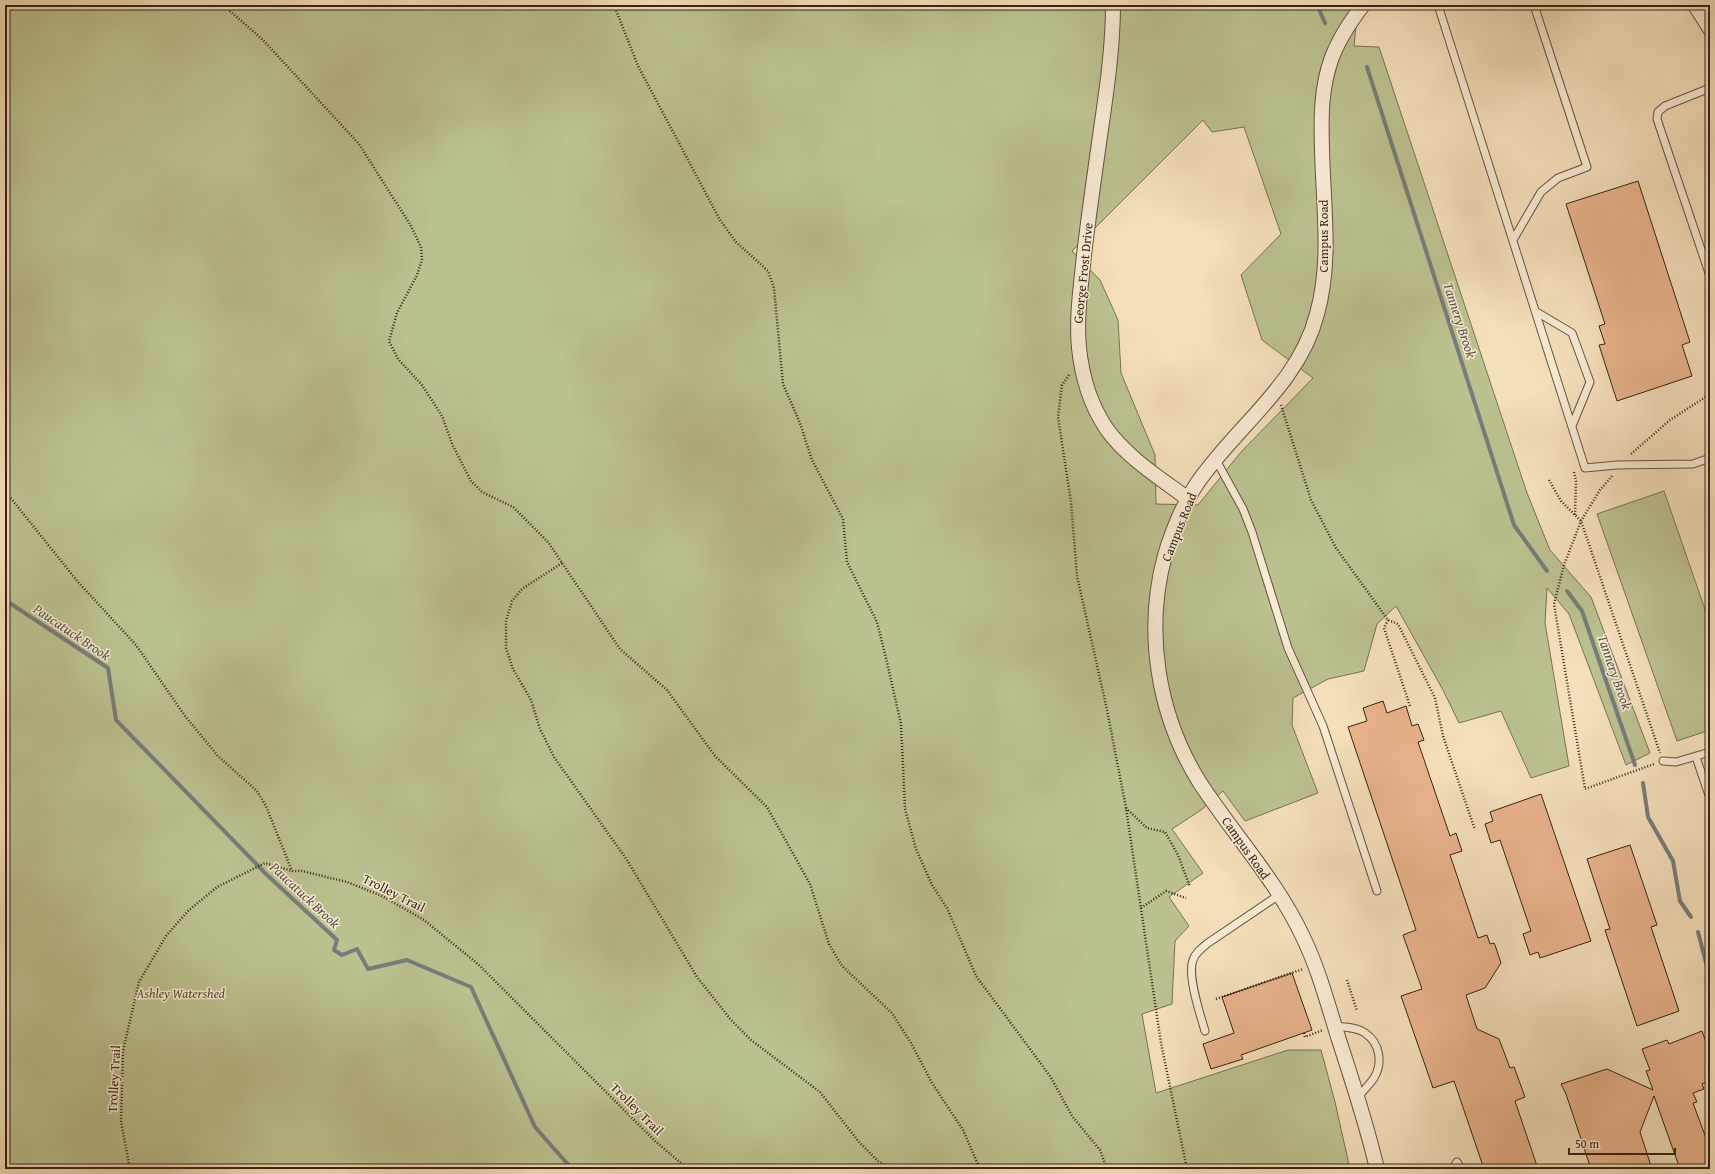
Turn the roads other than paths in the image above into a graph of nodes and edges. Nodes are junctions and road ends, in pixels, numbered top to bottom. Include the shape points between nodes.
1 (1113, 5) edge
2 (1363, 5) edge
3 (1438, 5) edge
4 (1534, 5) edge
5 (1695, 5) edge
6 (1710, 29) edge
7 (1710, 88) edge
8 (1513, 240) junction
9 (1710, 276) edge
10 (1535, 311) junction
11 (1572, 426) junction
12 (1710, 458) edge
13 (1216, 460) junction
14 (1188, 499) junction
15 (1710, 752) edge
16 (1696, 757) junction
17 (1663, 760) road end
18 (1710, 798) edge
19 (1377, 891) dead end
20 (1279, 895) junction
21 (1330, 1028) junction
22 (1204, 1031) dead end
23 (1358, 1097) junction
24 (1377, 1169) edge
25 (1452, 1169) edge
26 (1462, 1169) edge

1 - 14 street, George Frost Drive via 1109,67 1078,312 1080,361 1091,400 1112,436 1134,457
2 - 13 street, Campus Road via 1332,57 1322,96 1324,272 1314,326 1292,370
3 - 8 lane
4 - 8 lane via 1587,167 1558,178 1541,192
5 - 6 street
7 - 9 lane via 1665,106 1658,112 1657,119
8 - 10 lane
10 - 11 lane
10 - 11 lane via 1572,333 1590,382
11 - 12 lane via 1586,468 1693,464
13 - 14 street, Campus Road via 1196,484
13 - 19 lane via 1243,509 1252,532 1288,648 1323,726
14 - 20 street, Campus Road via 1166,553 1158,591 1156,644 1162,691 1175,732 1193,771
15 - 16 lane
16 - 17 lane via 1676,762
16 - 18 lane
20 - 21 street, Campus Road via 1303,937 1320,978
20 - 22 lane via 1208,943 1193,959 1193,984
21 - 23 street, Campus Road
21 - 23 lane via 1351,1028 1365,1033 1376,1045 1380,1062 1374,1077
23 - 24 street, Campus Road
25 - 26 lane via 1457,1162

